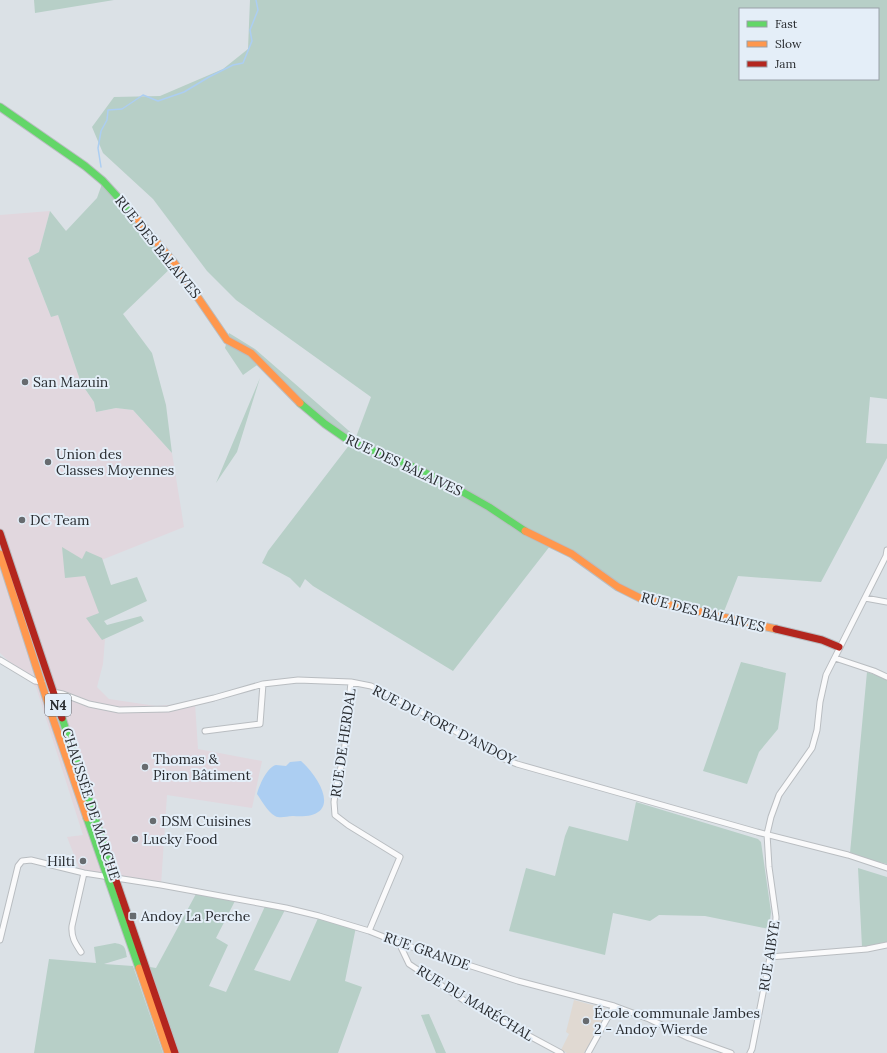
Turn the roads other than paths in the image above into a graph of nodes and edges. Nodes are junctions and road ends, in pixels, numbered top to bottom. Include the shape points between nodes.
1 (0, 107) edge
2 (0, 532) edge
3 (887, 550) edge
4 (0, 554) edge
5 (865, 598) junction
6 (887, 602) edge
7 (839, 647) junction
8 (835, 658) junction
9 (0, 660) edge
10 (887, 677) edge
11 (46, 681) junction
12 (351, 682) junction
13 (263, 684) junction
14 (50, 693) junction
15 (205, 731) dead end
16 (767, 834) junction
17 (887, 868) edge
18 (84, 873) junction
19 (107, 876) junction
20 (115, 877) junction
21 (369, 931) junction
22 (0, 940) edge
23 (399, 943) junction
24 (887, 945) edge
25 (81, 952) dead end
26 (770, 957) junction
27 (614, 1006) junction
28 (168, 1053) edge
29 (175, 1053) edge
30 (560, 1053) edge
31 (588, 1053) edge
32 (731, 1053) edge
33 (750, 1053) edge

1 - 7 main road, RUE DES BALAIVES via 103,181 182,273 227,340 251,353 292,397 351,442 405,463 452,486 522,529 572,554 634,596 822,640
2 - 11 main road, CHAUSSÉE DE MARCHE / N4
3 - 5 street, RUE AIBYE
4 - 11 main road, CHAUSSÉE DE MARCHE / N4
5 - 6 street
5 - 7 street, RUE AIBYE
7 - 8 street, RUE AIBYE
8 - 10 street
8 - 16 street, RUE AIBYE via 826,675 812,748 779,795
9 - 11 street via 35,681
11 - 14 main road, CHAUSSÉE DE MARCHE / N4
12 - 13 street, RUE DU FORT D'ANDOY via 298,680
12 - 16 street, RUE DU FORT D'ANDOY via 371,686 517,764
12 - 21 street, RUE DE HERDAL via 344,754 334,802 335,815 400,857
13 - 14 street, RUE DU FORT D'ANDOY via 168,709 119,710
13 - 15 street via 260,724
14 - 19 main road, CHAUSSÉE DE MARCHE / N4 via 51,714
14 - 20 main road, CHAUSSÉE DE MARCHE / N4
16 - 17 street, RUE DU FORT D'ANDOY
16 - 26 street, RUE AIBYE via 776,917
18 - 19 street, RUE GRANDE
18 - 22 street, RUE GRANDE via 30,860 22,861 14,879
18 - 25 street via 72,926 73,939
19 - 20 street, RUE GRANDE
19 - 28 main road, CHAUSSÉE DE MARCHE / N4
20 - 21 street, RUE GRANDE via 286,908
20 - 29 main road, CHAUSSÉE DE MARCHE / N4
21 - 23 street, RUE GRANDE
23 - 27 street, RUE GRANDE via 518,981
23 - 30 street, RUE DU MARÉCHAL via 409,964 468,1003
24 - 26 street
26 - 33 street, RUE AIBYE
27 - 31 street
27 - 32 street, RUE GRANDE

